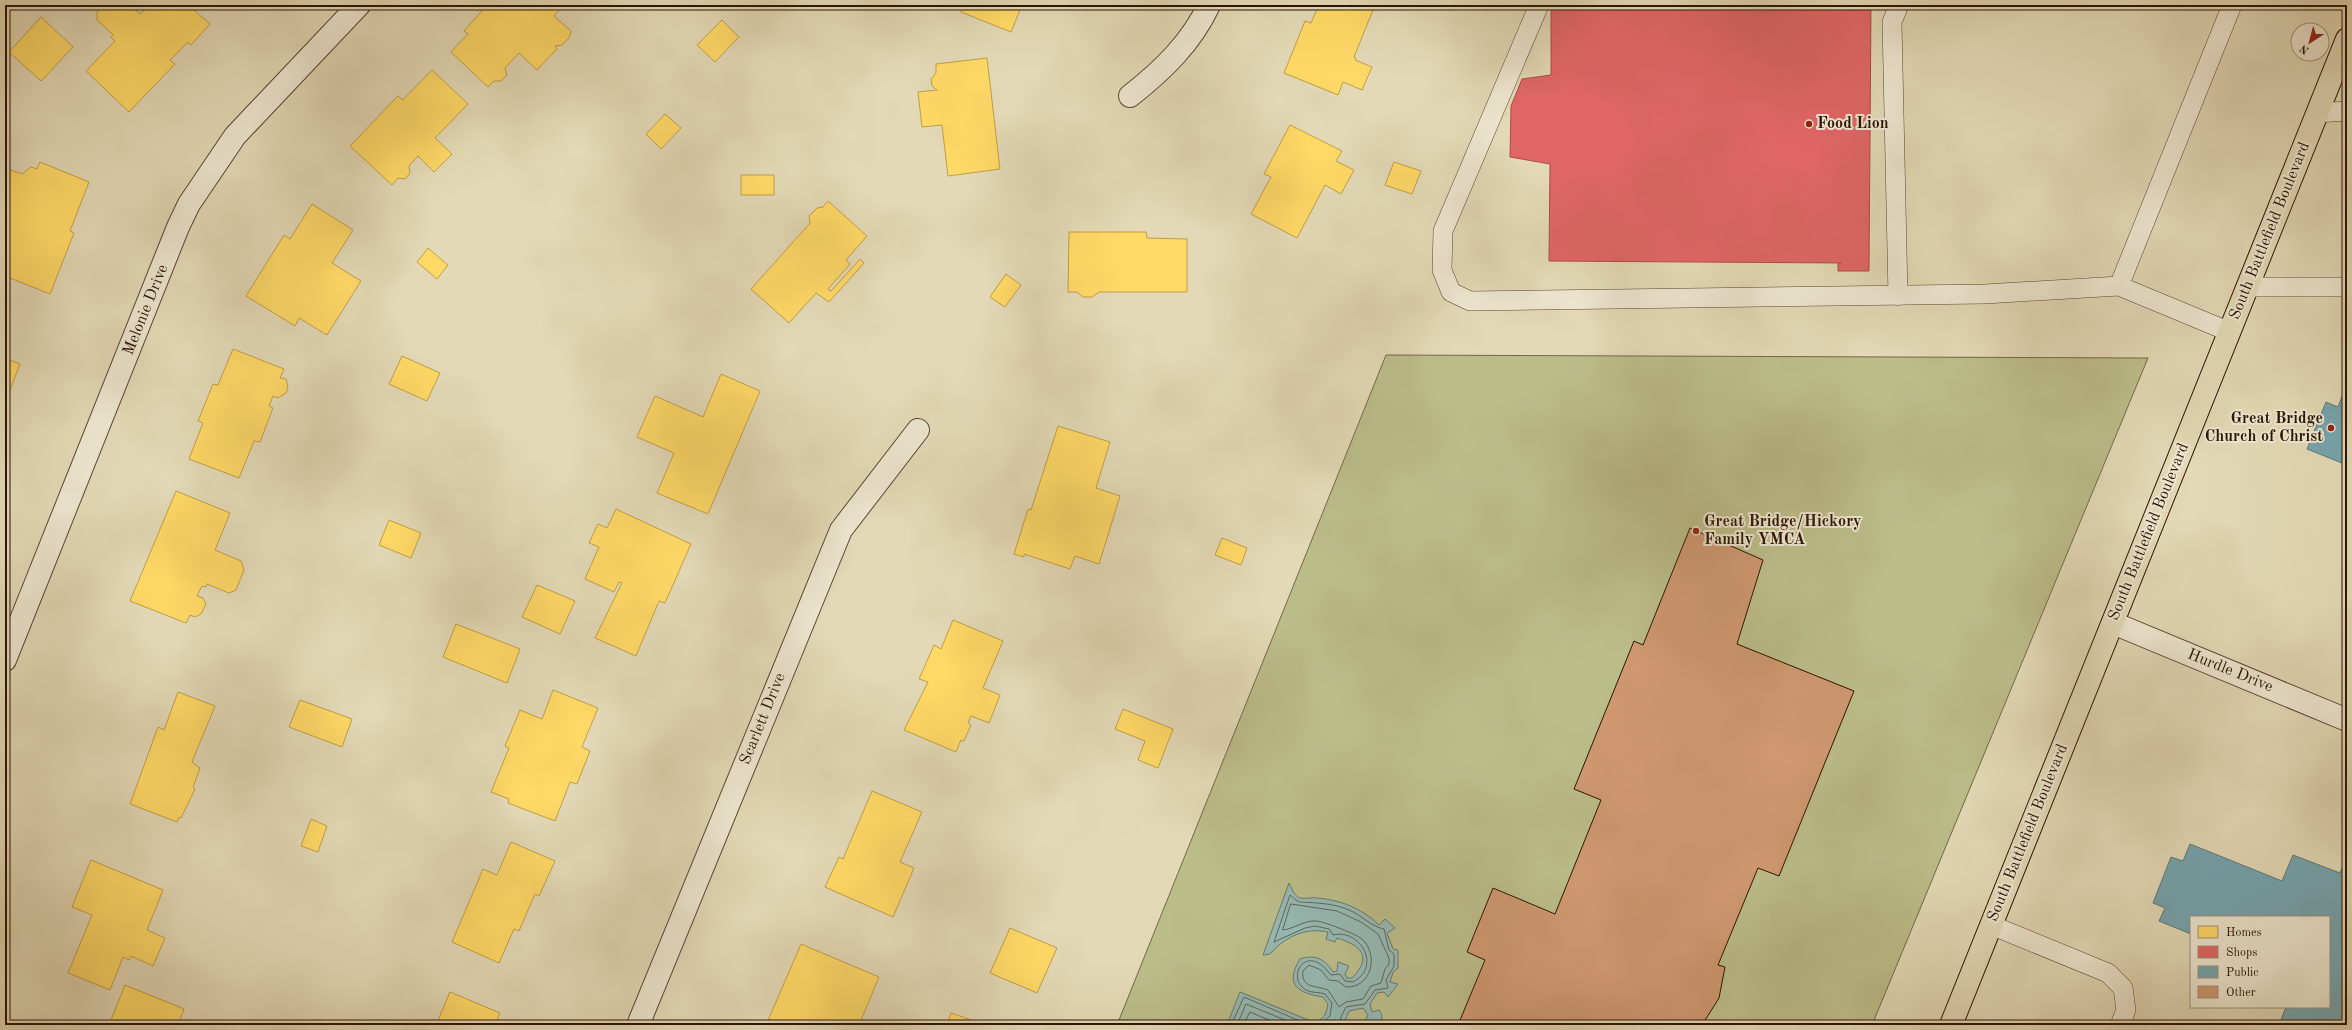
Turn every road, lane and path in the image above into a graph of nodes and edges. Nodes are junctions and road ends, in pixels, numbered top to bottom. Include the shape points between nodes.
1 (359, 5) edge
2 (1209, 5) edge
3 (1539, 5) edge
4 (1899, 5) edge
5 (2232, 5) edge
6 (2347, 39) edge
7 (1130, 96) dead end
8 (2347, 111) edge
9 (2317, 113) junction
10 (2119, 286) junction
11 (2248, 287) junction
12 (2347, 287) edge
13 (1898, 296) junction
14 (2230, 332) junction
15 (918, 430) dead end
16 (2113, 623) junction
17 (5, 660) edge
18 (2347, 720) edge
19 (1991, 925) junction
20 (638, 1025) edge
21 (1951, 1025) edge
22 (2120, 1025) edge

1 - 17 street, Melonie Drive via 235,136 189,204
2 - 7 street via 1176,56
3 - 13 lane via 1443,231 1442,270 1451,292 1470,301
4 - 13 lane via 1892,22
5 - 10 lane
6 - 9 main road, South Battlefield Boulevard
8 - 9 lane
9 - 11 main road, South Battlefield Boulevard
10 - 13 lane
10 - 14 lane
11 - 12 lane
11 - 14 main road, South Battlefield Boulevard
14 - 16 main road, South Battlefield Boulevard
15 - 20 street, Scarlett Drive via 841,530
16 - 18 street, Hurdle Drive
16 - 19 main road, South Battlefield Boulevard
19 - 21 main road, South Battlefield Boulevard
19 - 22 lane via 2108,973 2123,988 2126,1010

